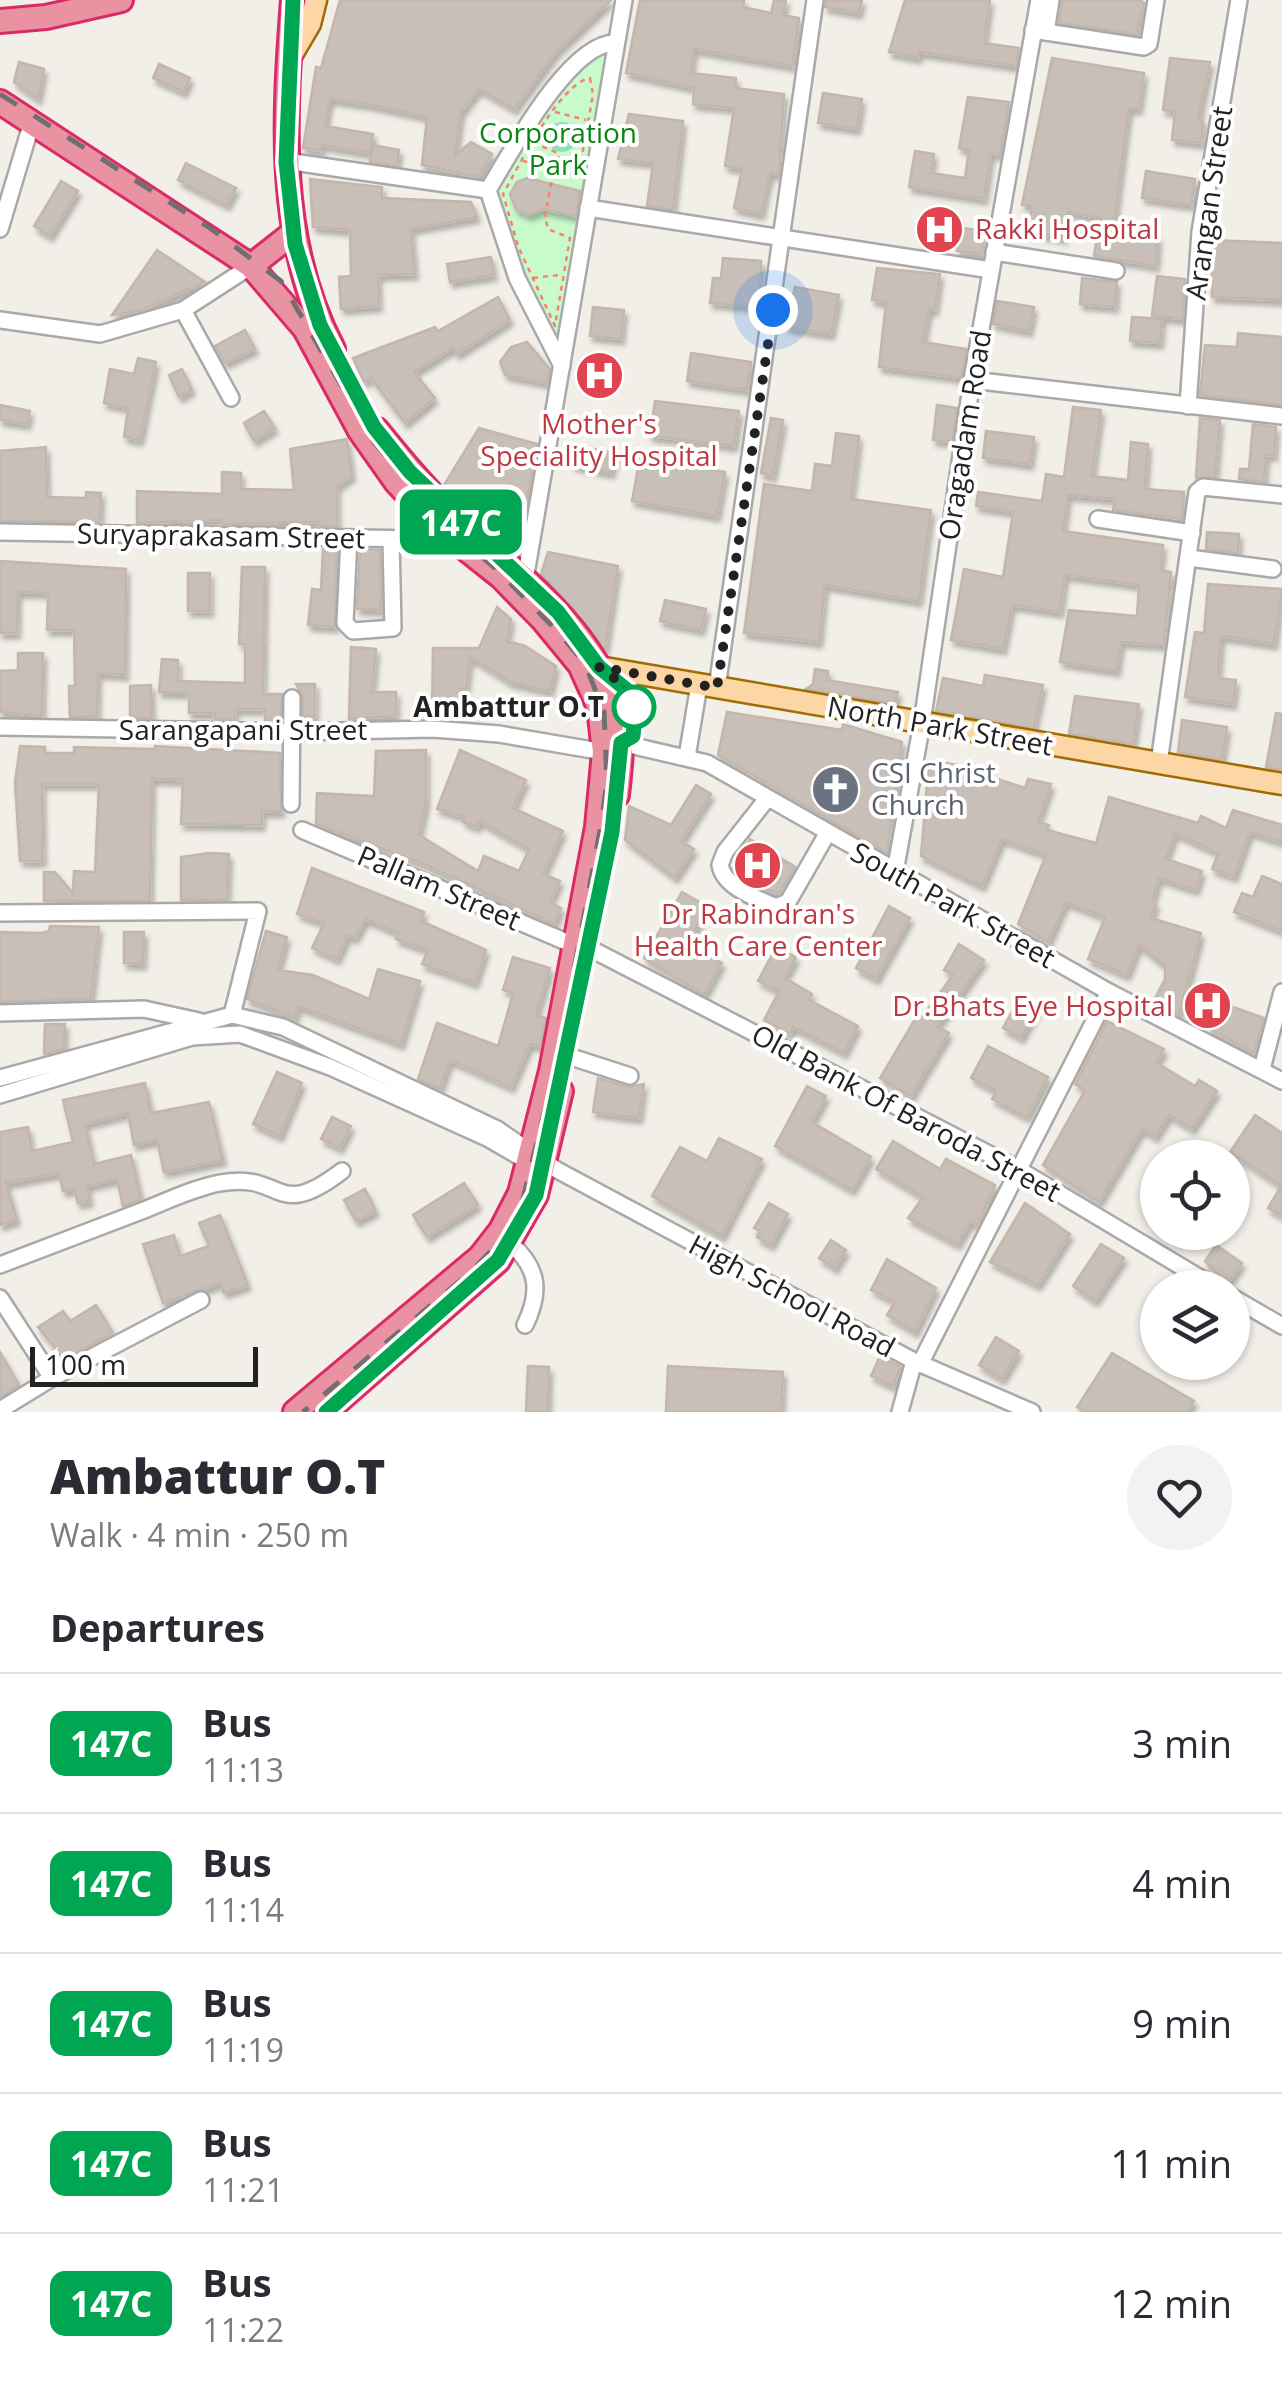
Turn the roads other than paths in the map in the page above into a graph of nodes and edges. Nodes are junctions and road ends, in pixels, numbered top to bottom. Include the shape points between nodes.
1 (122, 0) edge
2 (294, 0) edge
3 (316, 0) edge
4 (624, 0) edge
5 (815, 0) edge
6 (1039, 0) edge
7 (1051, 0) edge
8 (1156, 0) edge
9 (1239, 0) edge
10 (0, 21) edge
11 (1040, 31) junction
12 (616, 43) junction
13 (290, 58) junction
14 (0, 102) edge
15 (32, 122) junction
16 (286, 162) junction
17 (488, 190) junction
18 (588, 208) junction
19 (3, 210) edge
20 (0, 229) edge
21 (293, 234) junction
22 (784, 236) junction
23 (994, 252) junction
24 (252, 266) junction
25 (991, 270) junction
26 (1116, 270) dead end
27 (183, 310) junction
28 (0, 320) edge
29 (562, 366) junction
30 (972, 380) junction
31 (230, 398) dead end
32 (1188, 406) junction
33 (1282, 416) edge
34 (1282, 495) edge
35 (1098, 519) dead end
36 (438, 528) junction
37 (0, 532) edge
38 (1192, 533) junction
39 (349, 538) junction
40 (392, 539) junction
41 (1189, 558) junction
42 (1273, 568) dead end
43 (525, 580) junction
44 (599, 667) junction
45 (708, 686) junction
46 (292, 698) dead end
47 (922, 723) junction
48 (0, 727) edge
49 (294, 732) junction
50 (612, 747) junction
51 (687, 757) junction
52 (1159, 763) junction
53 (1282, 784) edge
54 (766, 800) junction
55 (291, 804) dead end
56 (302, 830) dead end
57 (826, 834) junction
58 (896, 872) junction
59 (0, 914) edge
60 (583, 947) junction
61 (1109, 992) junction
62 (1282, 992) edge
63 (0, 1013) edge
64 (232, 1015) junction
65 (200, 1021) junction
66 (568, 1056) junction
67 (1262, 1069) junction
68 (630, 1076) dead end
69 (0, 1078) edge
70 (1282, 1081) edge
71 (0, 1095) edge
72 (541, 1162) junction
73 (1018, 1170) junction
74 (342, 1172) dead end
75 (510, 1243) junction
76 (0, 1265) edge
77 (1187, 1270) edge
78 (0, 1298) edge
79 (200, 1300) dead end
80 (1250, 1307) edge
81 (525, 1324) dead end
82 (1282, 1326) edge
83 (917, 1362) junction
84 (52, 1378) junction
85 (0, 1410) edge
86 (296, 1412) edge
87 (326, 1412) edge
88 (900, 1412) edge
89 (1032, 1412) edge

1 - 10 highway
2 - 13 highway
3 - 13 main road
4 - 12 street
5 - 22 street
6 - 11 street, Oragadam Road
7 - 11 street
8 - 11 street via 1144,47
9 - 32 street, Arangan Street via 1200,232
11 - 23 street, Oragadam Road
12 - 17 street via 579,60
12 - 18 street
13 - 16 highway
14 - 15 highway
15 - 19 street
15 - 24 highway
16 - 17 street
16 - 21 highway
17 - 29 street via 518,278
18 - 22 street
18 - 29 street
19 - 20 street
21 - 24 highway
21 - 43 highway via 320,325 374,427 410,472
22 - 25 street
22 - 45 street
23 - 25 street, Oragadam Road
23 - 26 street
24 - 27 street
24 - 36 highway via 305,329 396,482
25 - 30 street, Oragadam Road
27 - 28 street via 100,334
27 - 31 street
29 - 43 street
30 - 32 street
30 - 47 street, Oragadam Road
32 - 33 street
34 - 38 street via 1199,488
35 - 38 street
36 - 40 street, Suryaprakasam Street via 418,539
36 - 50 highway via 501,578 580,665
37 - 39 street, Suryaprakasam Street
38 - 41 street
39 - 40 street, Suryaprakasam Street
39 - 40 street via 345,622 352,631 393,628
41 - 42 street
41 - 52 street
43 - 44 highway
44 - 45 main road, North Park Street
44 - 50 highway via 617,706
45 - 47 main road, North Park Street
45 - 51 street
46 - 49 street
47 - 52 main road, North Park Street
47 - 58 street, Oragadam Road
48 - 49 street, Sarangapani Street
49 - 50 street, Sarangapani Street via 433,729
49 - 55 street
50 - 51 street, South Park Street
50 - 60 highway via 612,832
51 - 54 street, South Park Street
52 - 53 main road, North Park Street
54 - 57 street, South Park Street
54 - 57 street via 725,852 720,864 726,881 776,907 788,902
56 - 60 street, Pallam Street
57 - 58 street, South Park Street
58 - 61 street, South Park Street
59 - 64 street via 258,910
60 - 66 highway
60 - 72 highway
60 - 73 street, Old Bank Of Baroda Street
61 - 67 street, South Park Street
61 - 73 street
62 - 67 street
63 - 65 street via 144,1009
64 - 65 street
64 - 72 street via 283,1026
65 - 69 street
66 - 68 street
66 - 72 highway
67 - 70 street, South Park Street
71 - 72 street via 192,1037 240,1034
72 - 75 highway via 536,1195
72 - 83 street, High School Road
72 - 86 highway via 480,1257
73 - 77 street, Old Bank Of Baroda Street
73 - 83 street
74 - 76 street via 300,1197 261,1183 218,1184
75 - 81 street via 537,1282 538,1299
75 - 87 highway
78 - 84 street
79 - 84 street
80 - 82 street
83 - 88 street
83 - 89 street, High School Road
84 - 85 street

